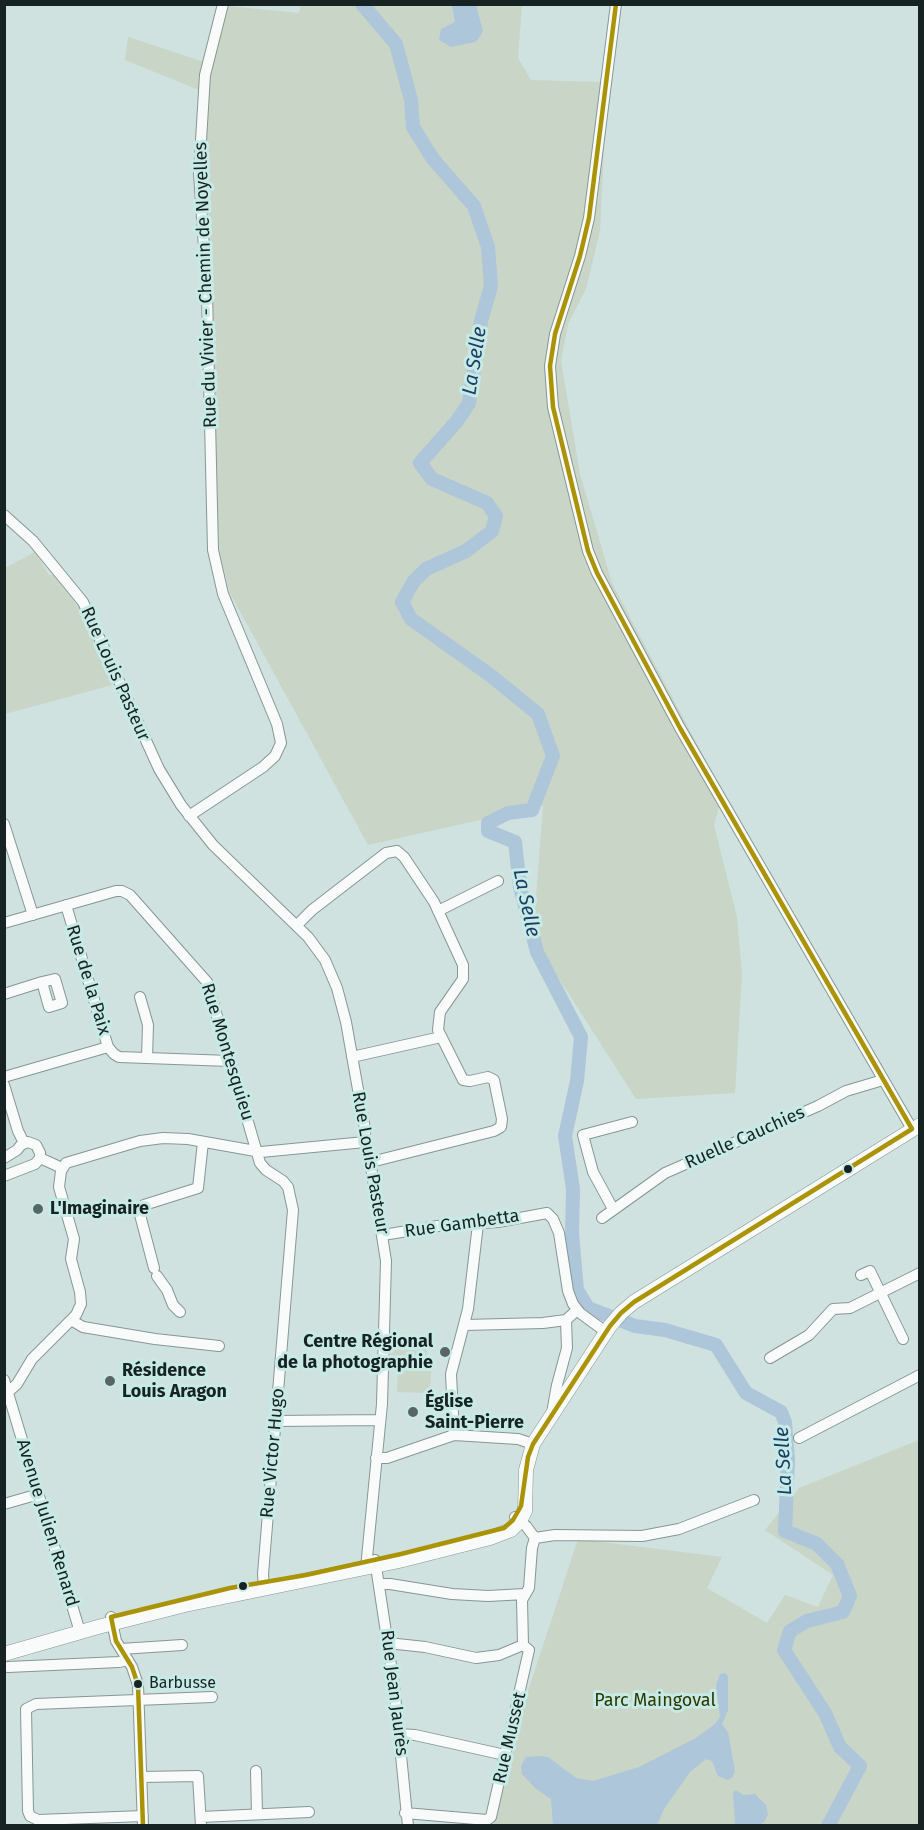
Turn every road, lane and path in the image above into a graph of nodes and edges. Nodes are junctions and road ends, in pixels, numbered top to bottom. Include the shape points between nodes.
1 (223, 4) edge
2 (616, 4) edge
3 (4, 514) edge
4 (189, 816) junction
5 (4, 824) edge
6 (498, 881) dead end
7 (66, 905) junction
8 (438, 910) junction
9 (33, 915) junction
10 (4, 923) edge
11 (297, 925) junction
12 (42, 982) dead end
13 (4, 994) edge
14 (140, 997) dead end
15 (441, 1037) junction
16 (108, 1047) junction
17 (352, 1057) junction
18 (147, 1058) junction
19 (231, 1061) junction
20 (4, 1077) edge
21 (884, 1080) junction
22 (4, 1085) edge
23 (632, 1122) dead end
24 (916, 1127) edge
25 (203, 1142) junction
26 (365, 1142) junction
27 (21, 1146) junction
28 (257, 1152) junction
29 (4, 1158) edge
30 (40, 1158) junction
31 (370, 1162) junction
32 (28, 1166) junction
33 (62, 1168) junction
34 (4, 1176) edge
35 (613, 1209) junction
36 (602, 1218) dead end
37 (478, 1224) junction
38 (383, 1235) junction
39 (920, 1273) edge
40 (861, 1275) dead end
41 (880, 1292) junction
42 (577, 1310) junction
43 (180, 1312) dead end
44 (71, 1320) junction
45 (566, 1320) junction
46 (465, 1325) junction
47 (608, 1329) junction
48 (903, 1340) dead end
49 (219, 1346) dead end
50 (770, 1358) dead end
51 (920, 1375) edge
52 (4, 1380) edge
53 (8, 1392) junction
54 (552, 1413) junction
55 (380, 1420) junction
56 (276, 1421) junction
57 (454, 1435) junction
58 (799, 1438) dead end
59 (533, 1444) junction
60 (376, 1458) junction
61 (39, 1494) junction
62 (754, 1500) dead end
63 (4, 1504) edge
64 (518, 1519) junction
65 (535, 1538) junction
66 (371, 1564) junction
67 (379, 1584) junction
68 (263, 1586) junction
69 (525, 1594) junction
70 (112, 1620) junction
71 (79, 1629) junction
72 (388, 1643) junction
73 (523, 1645) junction
74 (182, 1646) dead end
75 (4, 1648) edge
76 (121, 1648) junction
77 (128, 1659) junction
78 (6, 1660) edge
79 (212, 1697) dead end
80 (139, 1700) junction
81 (399, 1734) junction
82 (505, 1755) junction
83 (256, 1771) dead end
84 (141, 1777) junction
85 (309, 1812) dead end
86 (257, 1814) junction
87 (405, 1814) junction
88 (143, 1821) edge
89 (201, 1821) edge
90 (85, 1822) edge
91 (481, 1822) edge
92 (408, 1826) edge

1 - 4 street, Rue du Vivier - Chemin de Noyelles via 205,75 200,173 214,556 221,588 281,743 263,767
2 - 21 street via 589,218 551,358 552,399 568,472 597,573 685,738
3 - 4 street, Rue Louis Pasteur via 33,541 83,602 159,769
4 - 11 street, Rue Louis Pasteur via 213,845
5 - 9 street
6 - 8 street
7 - 9 street, Rue Montesquieu
7 - 16 street, Rue de la Paix
7 - 19 street, Rue Montesquieu via 116,891 130,895 206,979
8 - 11 street via 404,856 394,850 376,860
8 - 15 street via 464,972 462,982 439,1015
9 - 10 street, Rue Montesquieu
11 - 17 street, Rue Louis Pasteur via 331,971
12 - 13 street
14 - 18 street via 148,1025
15 - 17 street
15 - 31 street via 463,1080 493,1078 501,1127
16 - 18 street, Rue de la Paix via 116,1056
16 - 20 street
17 - 26 street, Rue Louis Pasteur
18 - 19 street, Rue de la Paix
19 - 28 street, Rue Montesquieu
21 - 24 street
21 - 35 street, Ruelle Cauchies via 846,1091 665,1173
22 - 27 street
23 - 35 street via 583,1135 593,1172
24 - 47 main road via 634,1302
25 - 28 street
25 - 33 street via 175,1138 145,1140 69,1162
25 - 43 street via 198,1188 144,1205 139,1214 156,1272
26 - 28 street
26 - 31 street, Rue Louis Pasteur
27 - 29 street
27 - 30 street via 31,1142 36,1145
27 - 32 street via 18,1160
28 - 56 street, Rue Victor Hugo via 264,1168 288,1187 293,1210
30 - 32 street
30 - 33 street
31 - 38 street, Rue Louis Pasteur
32 - 34 street
33 - 44 street via 59,1187 74,1239 71,1259 81,1296
35 - 36 street, Ruelle Cauchies
37 - 38 street, Rue Gambetta
37 - 42 street, Rue Gambetta via 549,1214 557,1229 568,1291
37 - 46 street
38 - 55 street, Rue Louis Pasteur via 386,1274
39 - 41 street
40 - 41 street via 870,1271
41 - 48 street
41 - 50 street via 850,1308 833,1309 809,1335
42 - 45 street
42 - 47 street
44 - 49 street via 83,1327
44 - 53 street via 32,1359 18,1384
45 - 46 street
45 - 54 street via 567,1348
46 - 57 street via 451,1374
47 - 54 main road
51 - 58 street
52 - 53 street, Avenue Julien Renard
53 - 61 street, Avenue Julien Renard
54 - 59 main road
55 - 56 street
55 - 60 street, Rue Louis Pasteur
56 - 68 street, Rue Victor Hugo
57 - 59 street via 519,1439
57 - 60 street via 391,1457
59 - 64 main road via 528,1457 525,1511
60 - 66 street, Rue Louis Pasteur
61 - 63 street
61 - 71 street, Avenue Julien Renard
62 - 65 street via 661,1534
64 - 65 street
64 - 66 main road via 511,1530 497,1536
65 - 69 street via 530,1585
66 - 67 street, Rue Jean Jaurès
66 - 68 main road
67 - 69 street via 452,1594
67 - 72 street, Rue Jean Jaurès
68 - 70 main road
69 - 73 street
70 - 71 main road
70 - 76 street
71 - 75 main road
71 - 78 main road
72 - 73 street via 477,1658
72 - 81 street, Rue Jean Jaurès
73 - 82 street, Rue Musset via 529,1650
74 - 76 street
76 - 77 street
77 - 78 street
77 - 80 street
79 - 80 street
80 - 84 street
80 - 90 street via 36,1704 26,1709 28,1814 35,1820
81 - 82 street
81 - 87 street, Rue Jean Jaurès
82 - 91 street, Rue Musset via 491,1817
83 - 86 street
84 - 88 street
84 - 89 street via 198,1776
85 - 86 street
86 - 89 street
87 - 91 street
87 - 92 street, Rue Jean Jaurès
88 - 90 street

